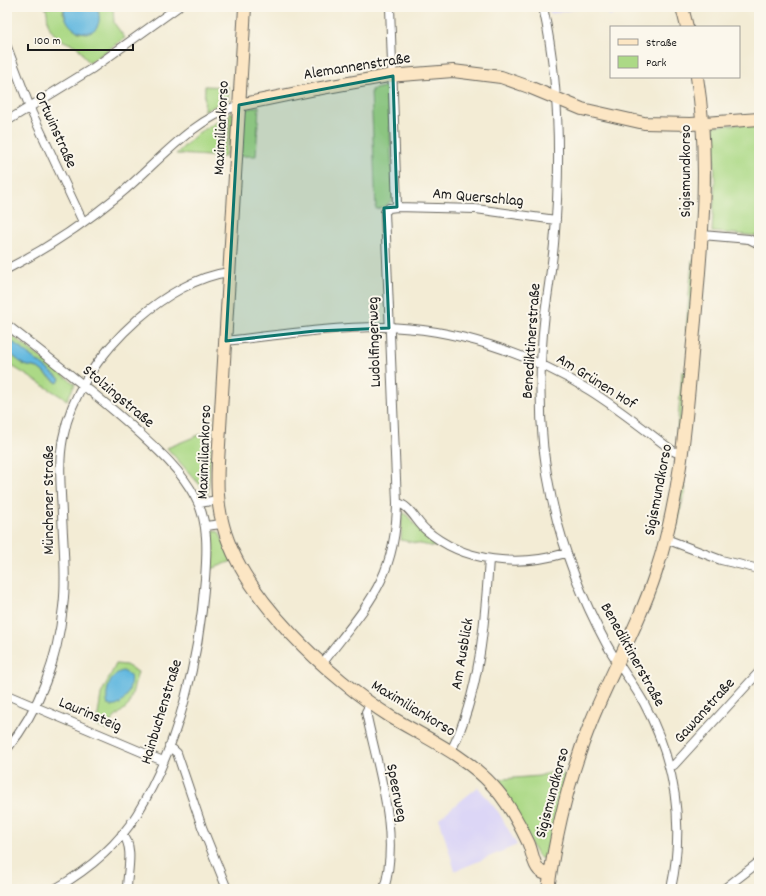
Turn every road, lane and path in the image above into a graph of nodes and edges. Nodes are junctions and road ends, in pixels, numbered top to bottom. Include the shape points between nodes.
1 (178, 7) edge
2 (245, 7) edge
3 (390, 7) edge
4 (543, 7) edge
5 (682, 7) edge
6 (687, 26) edge
7 (7, 47) edge
8 (393, 76) junction
9 (697, 78) edge
10 (555, 99) junction
11 (240, 105) junction
12 (30, 109) junction
13 (759, 119) edge
14 (7, 121) edge
15 (702, 123) junction
16 (397, 207) junction
17 (556, 220) junction
18 (83, 222) junction
19 (702, 235) junction
20 (759, 244) edge
21 (7, 269) edge
22 (229, 272) junction
23 (7, 325) edge
24 (389, 328) junction
25 (226, 341) junction
26 (541, 364) junction
27 (83, 384) junction
28 (683, 455) junction
29 (218, 500) junction
30 (199, 503) junction
31 (397, 503) junction
32 (204, 523) junction
33 (222, 524) junction
34 (666, 539) junction
35 (566, 553) junction
36 (489, 559) junction
37 (759, 569) edge
38 (618, 662) junction
39 (322, 664) junction
40 (759, 672) edge
41 (7, 695) edge
42 (371, 703) junction
43 (34, 706) junction
44 (169, 746) junction
45 (7, 749) edge
46 (451, 751) junction
47 (163, 761) junction
48 (670, 766) junction
49 (122, 834) junction
50 (759, 862) edge
51 (550, 874) junction
52 (55, 889) edge
53 (127, 889) edge
54 (227, 889) edge
55 (384, 889) edge
56 (548, 889) edge
57 (671, 889) edge
58 (724, 889) edge

1 - 12 street
2 - 11 street, Maximiliankorso
3 - 8 street
4 - 10 street, Benediktinerstraße
5 - 6 street
7 - 12 street, Ortwinstraße
8 - 10 street, Alemannenstraße via 437,71 469,72 515,82
8 - 11 street, Alemannenstraße
8 - 16 street
9 - 15 street, Sigismundkorso
10 - 15 street, Alemannenstraße via 582,109 628,120 660,124
10 - 17 street, Benediktinerstraße
11 - 18 street, Alemannenstraße via 214,115 196,126 119,195
11 - 22 street, Maximiliankorso
12 - 14 street
12 - 18 street, Ortwinstraße
13 - 15 street, Alemannenstraße
15 - 19 street, Sigismundkorso
16 - 17 street, Am Querschlag via 476,209
16 - 24 street, Ludolfingerweg via 386,209 385,212
17 - 26 street, Benediktinerstraße
18 - 21 street, Alemannenstraße
19 - 20 street via 749,239
19 - 28 street, Sigismundkorso
22 - 25 street, Maximiliankorso
22 - 27 street, Münchener Straße via 220,273 184,288 146,312 110,347
23 - 27 street, Stolzingstraße
24 - 25 street, Am Grünen Hof via 315,331
24 - 26 street, Am Grünen Hof via 444,334 471,340
24 - 31 street, Ludolfingerweg
25 - 29 street, Maximiliankorso
26 - 28 street, Am Grünen Hof via 590,391 672,451
26 - 35 street, Benediktinerstraße via 544,452 552,500
27 - 30 street, Stolzingstraße via 153,445 184,479
27 - 43 street, Münchener Straße via 68,419 61,450 64,606 52,666
28 - 34 street, Sigismundkorso
29 - 30 street
29 - 33 street, Maximiliankorso
30 - 32 street, Stolzingstraße
31 - 36 street via 405,506 425,530 437,539
31 - 39 street, Ludolfingerweg via 394,546 382,581 366,607
32 - 33 street
32 - 44 street, Hainbuchenstraße via 204,583 196,650
33 - 39 street, Maximiliankorso via 238,561 260,595 278,620
34 - 37 street via 721,560
34 - 38 street, Sigismundkorso via 644,604
35 - 36 street via 526,561
35 - 38 street, Benediktinerstraße via 591,612
36 - 46 street, Am Ausblick via 487,596 477,664 464,718
38 - 48 street, Benediktinerstraße via 650,716
38 - 51 street, Sigismundkorso via 590,723 572,775
39 - 42 street, Maximiliankorso
40 - 48 street, Gawanstraße via 674,765
41 - 43 street, Laurinsteig
42 - 46 street, Maximiliankorso
42 - 55 street, Speerweg via 366,712 390,831 390,859
43 - 45 street, Münchener Straße
43 - 47 street, Laurinsteig
44 - 47 street, Hainbuchenstraße
44 - 54 street via 177,753 202,827
46 - 51 street, Maximiliankorso via 475,768 493,786 524,833 538,868
47 - 49 street, Hainbuchenstraße via 137,814
48 - 57 street, Benediktinerstraße via 678,830 677,861
49 - 52 street, Hainbuchenstraße via 88,867
49 - 53 street via 127,838 129,851
50 - 58 street
51 - 56 street, Sigismundkorso

